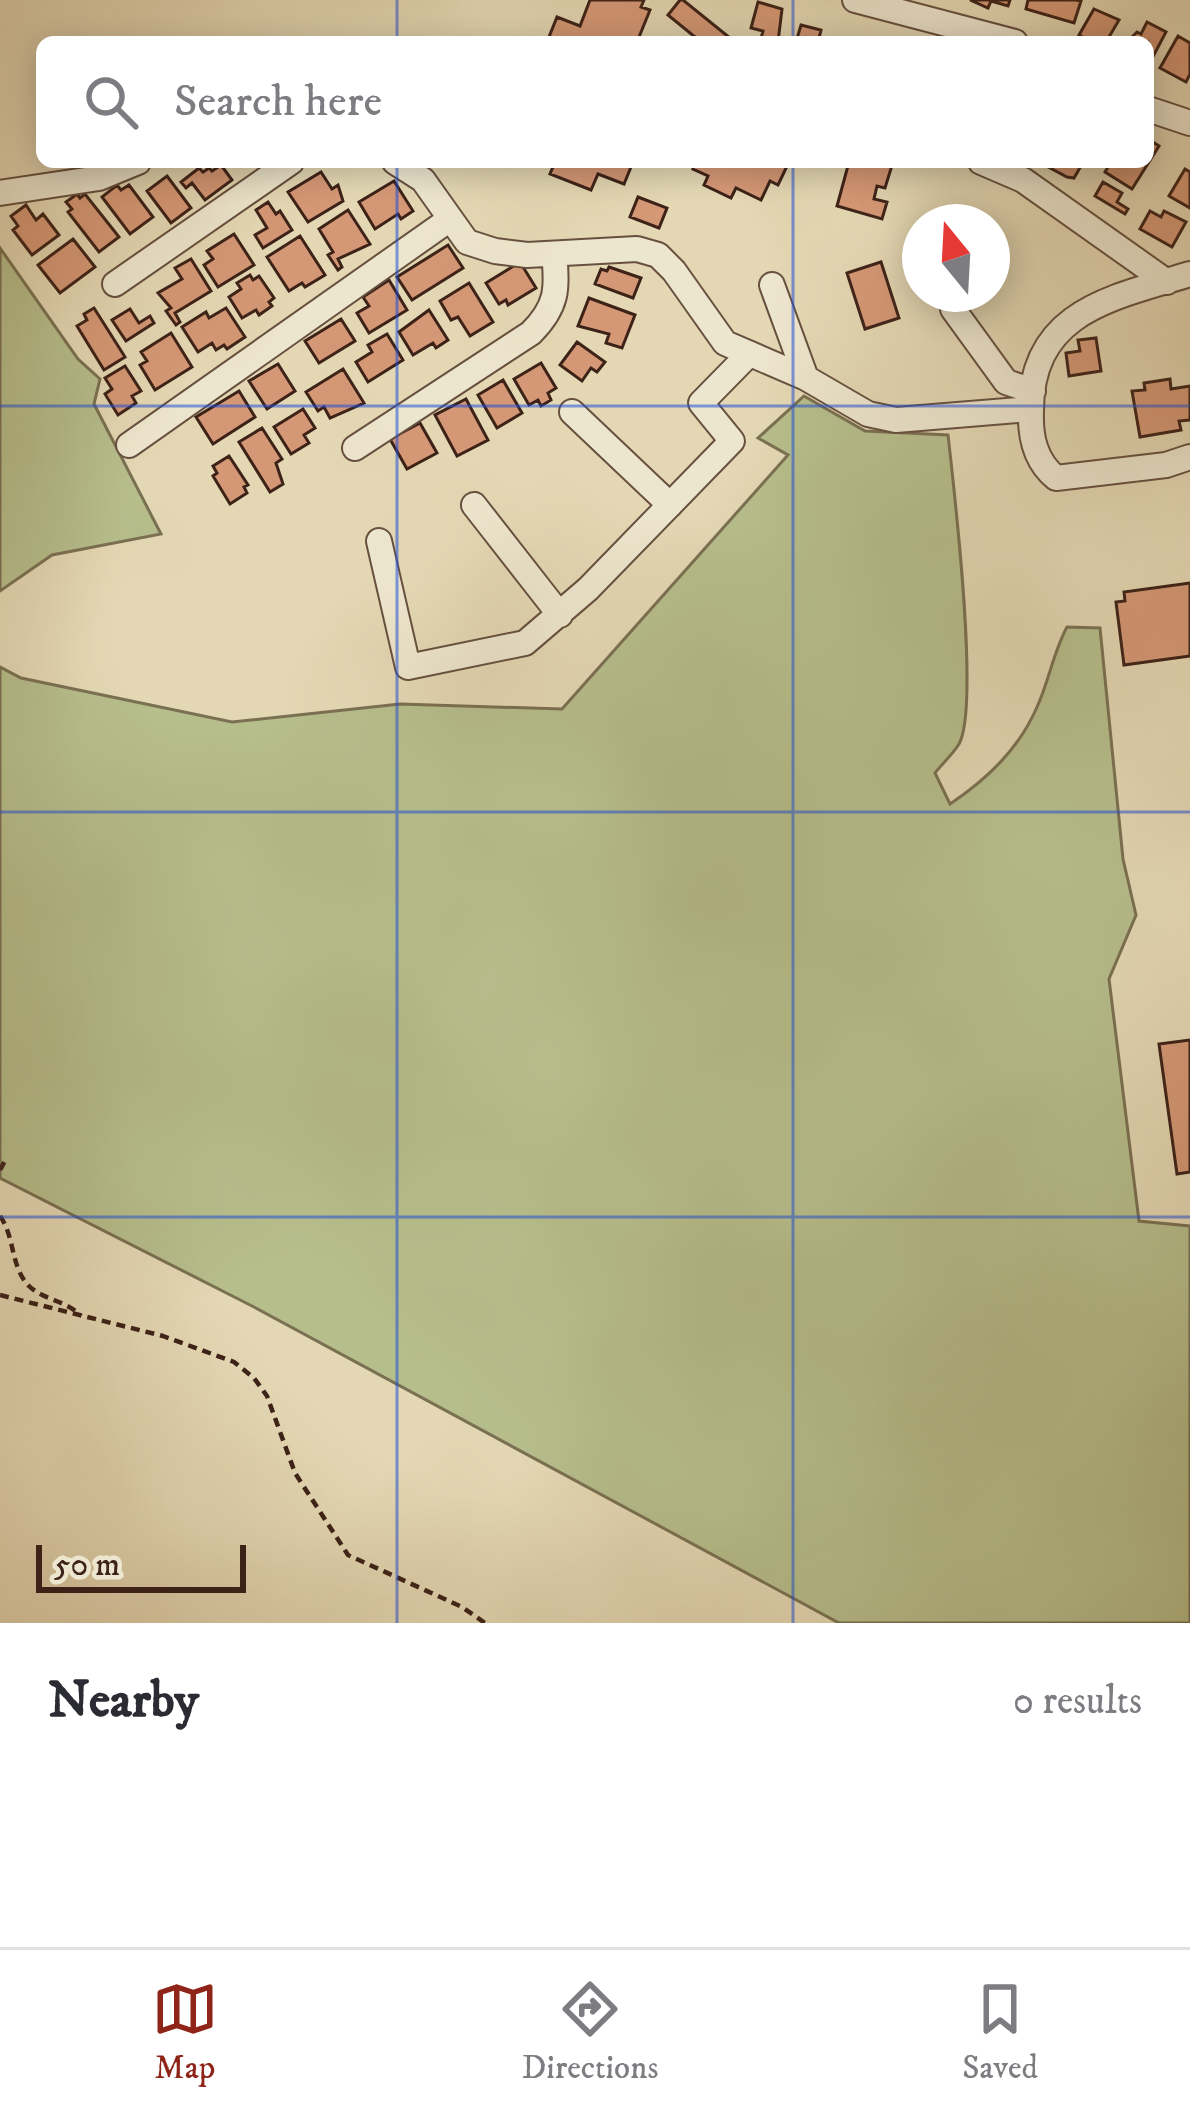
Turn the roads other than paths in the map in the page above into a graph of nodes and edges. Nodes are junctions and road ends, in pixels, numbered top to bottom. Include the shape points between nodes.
1 (855, 0) edge
2 (992, 36) edge
3 (1154, 111) edge
4 (1190, 123) edge
5 (123, 168) edge
6 (282, 168) edge
7 (404, 168) edge
8 (995, 168) edge
9 (0, 193) edge
10 (450, 218) junction
11 (554, 254) junction
12 (1179, 278) edge
13 (115, 284) dead end
14 (772, 285) dead end
15 (954, 312) edge
16 (749, 354) junction
17 (806, 379) junction
18 (1032, 400) junction
19 (572, 412) dead end
20 (129, 445) dead end
21 (355, 448) dead end
22 (1190, 457) edge
23 (474, 505) dead end
24 (670, 505) junction
25 (379, 541) dead end
26 (560, 615) junction

1 - 2 street
3 - 4 street
5 - 9 street
6 - 13 street
7 - 10 street via 423,180
8 - 12 street
10 - 11 street via 467,242
10 - 20 street
11 - 16 street via 658,255 724,343
11 - 21 street via 558,290 531,333
12 - 18 street via 1058,328 1041,354
14 - 17 street
15 - 18 street via 1006,382
16 - 17 street
16 - 24 street via 701,404 732,441
17 - 18 street via 868,414 896,420
18 - 22 street via 1036,452 1055,478
19 - 24 street
23 - 26 street
24 - 26 street
25 - 26 street via 408,667 525,643

